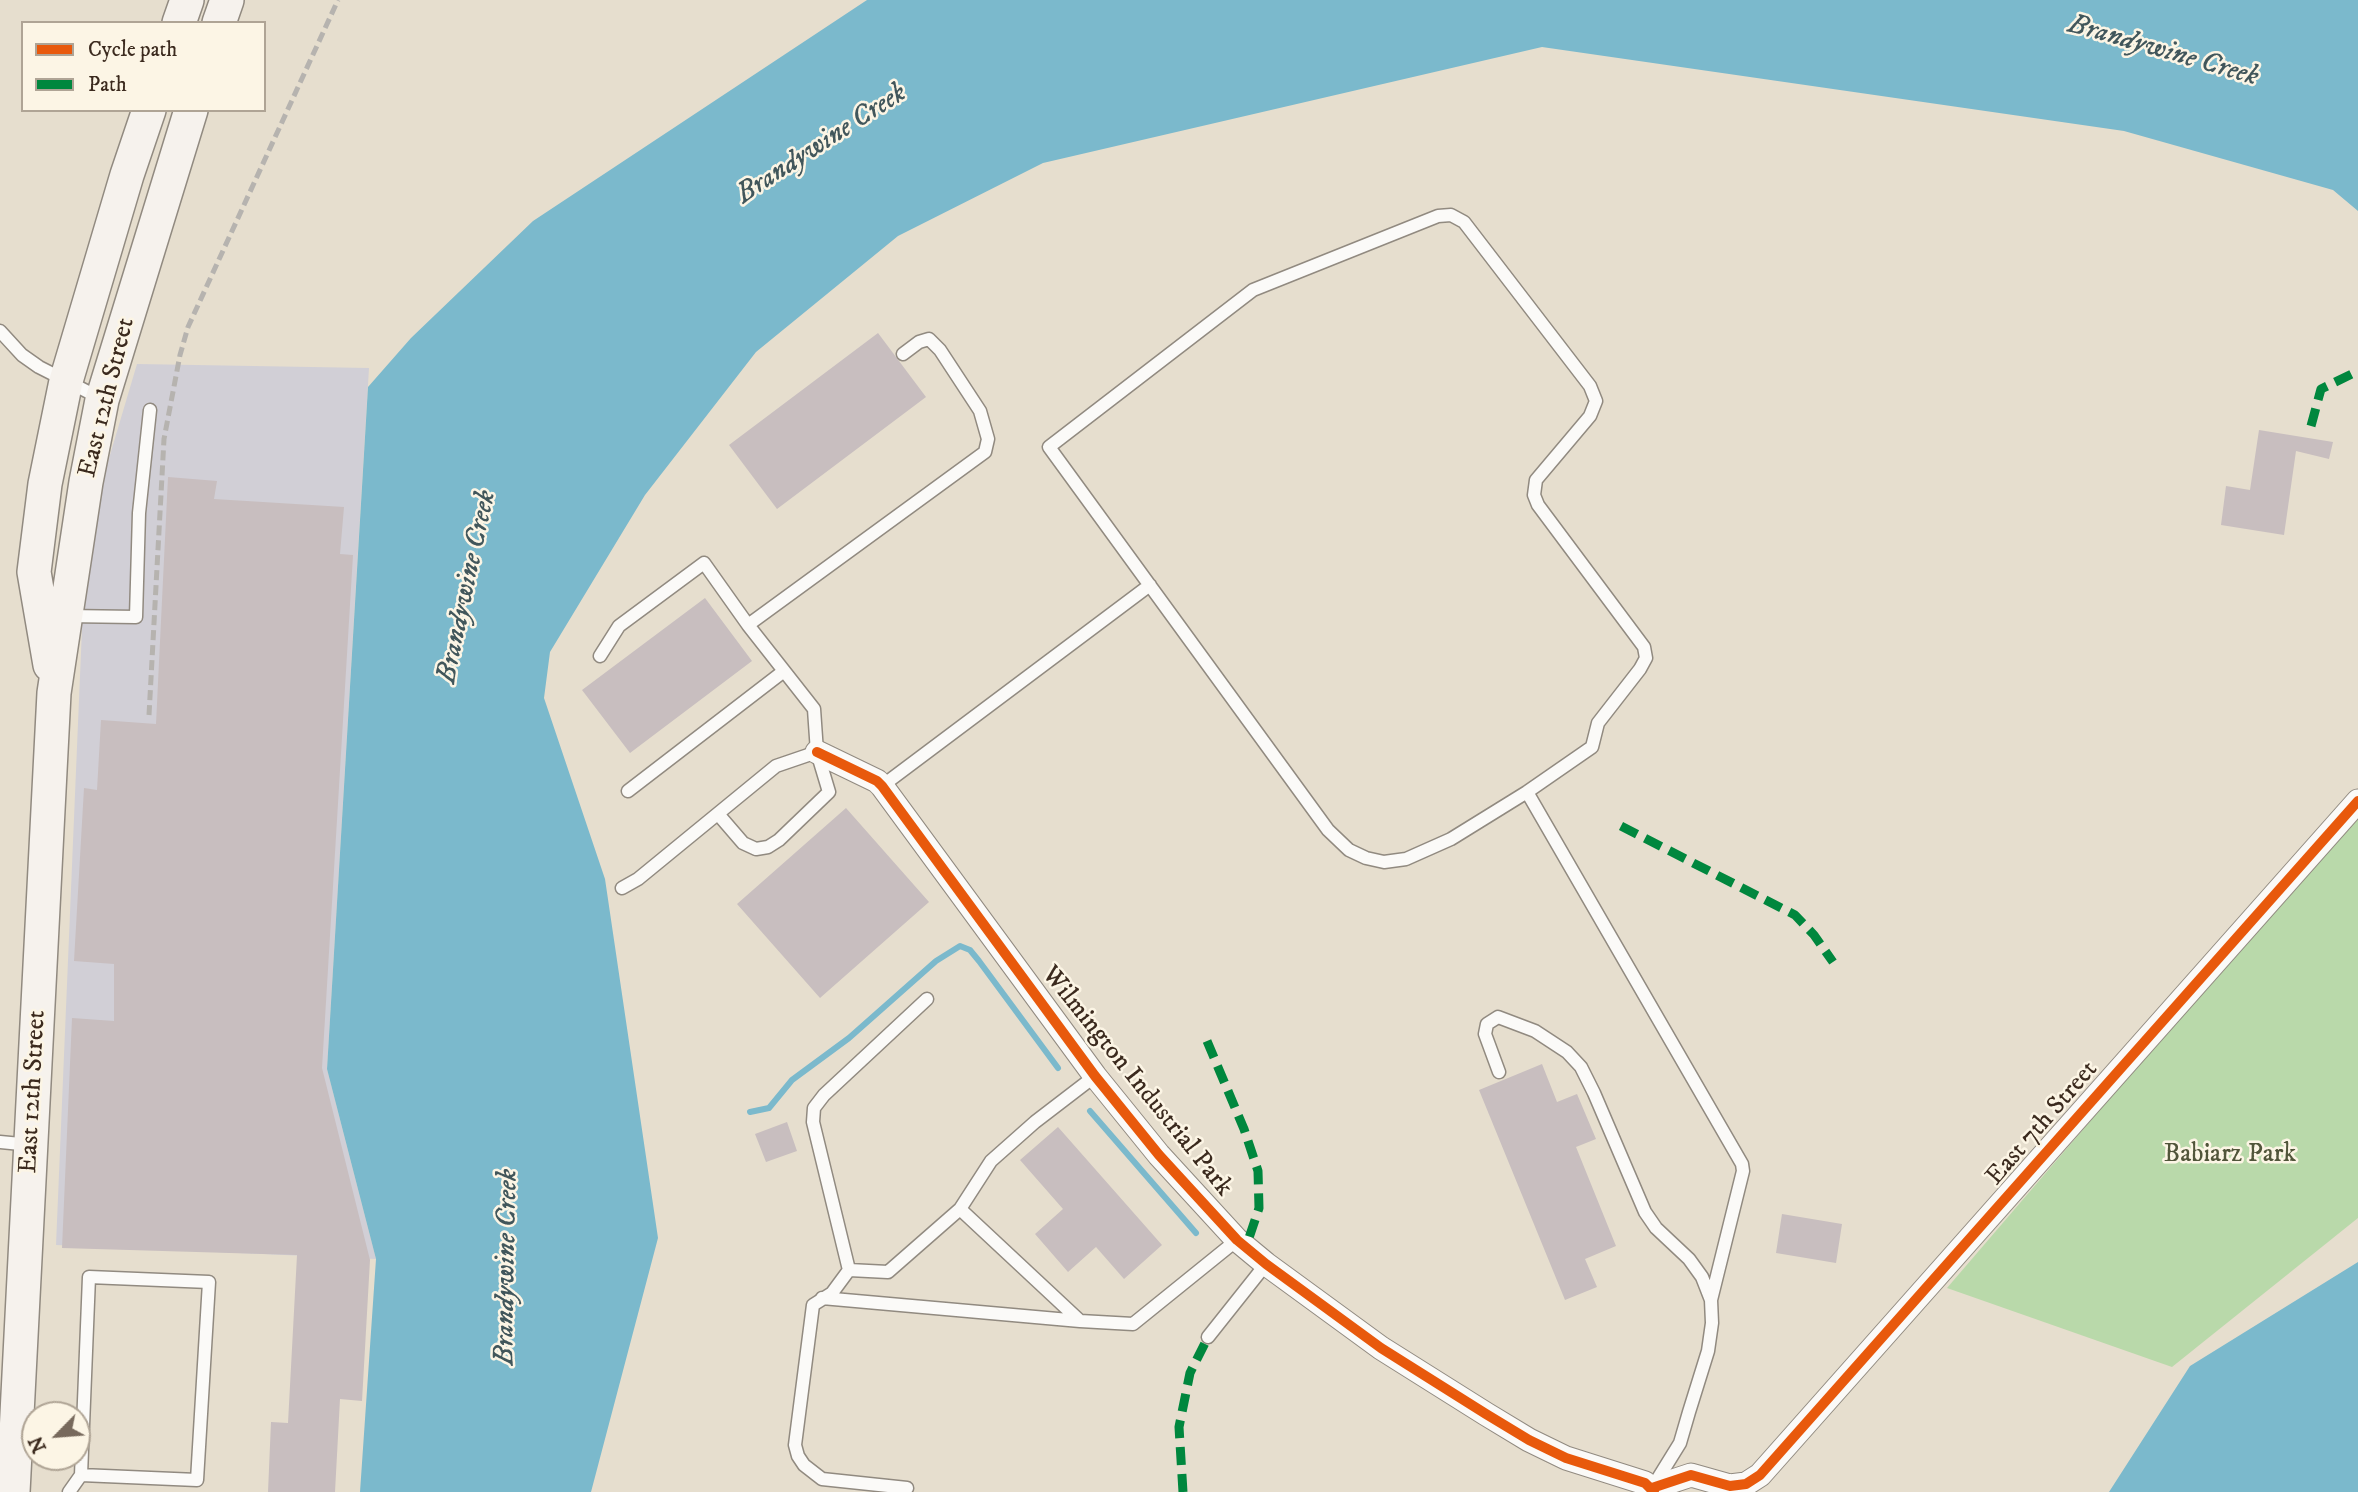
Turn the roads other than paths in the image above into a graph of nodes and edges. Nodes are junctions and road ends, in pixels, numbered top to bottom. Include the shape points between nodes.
1 (187, 0) edge
2 (227, 0) edge
3 (180, 21) edge
4 (220, 21) edge
5 (148, 112) edge
6 (190, 112) edge
7 (0, 331) edge
8 (903, 354) dead end
9 (66, 381) junction
10 (102, 400) junction
11 (150, 410) dead end
12 (1150, 585) junction
13 (67, 616) junction
14 (747, 625) junction
15 (600, 656) dead end
16 (784, 671) junction
17 (54, 693) junction
18 (817, 752) junction
19 (882, 786) junction
20 (628, 791) dead end
21 (1527, 792) junction
22 (2358, 801) edge
23 (718, 814) junction
24 (622, 888) dead end
25 (927, 999) dead end
26 (1499, 1072) dead end
27 (1095, 1076) junction
28 (16, 1144) edge
29 (960, 1209) junction
30 (1237, 1240) junction
31 (1266, 1264) junction
32 (849, 1270) junction
33 (822, 1298) junction
34 (1711, 1300) junction
35 (1080, 1321) junction
36 (1208, 1337) dead end
37 (80, 1475) junction
38 (1753, 1484) edge
39 (822, 1486) edge
40 (907, 1488) dead end
41 (1653, 1490) edge
42 (13, 1492) edge
43 (69, 1492) edge

1 - 3 main road
2 - 4 main road
5 - 9 main road, East 12th Street
6 - 10 main road, East 12th Street
7 - 9 lane via 22,355
8 - 14 lane via 929,339 940,349 980,411 988,439 985,452
9 - 10 lane
9 - 17 main road, East 12th Street via 45,484 34,572
10 - 13 main road, East 12th Street
11 - 13 lane via 139,513 136,617
12 - 19 lane
12 - 21 lane via 1328,830 1349,850 1384,862 1406,859 1451,839
12 - 21 lane via 1049,447 1252,290 1438,216 1451,215 1464,222 1590,386 1596,401 1590,416 1536,481 1534,495 1644,647 1646,659 1598,723 1592,747
13 - 17 main road, East 12th Street
14 - 15 lane via 704,563 619,626
14 - 16 lane
16 - 18 lane via 814,709
16 - 20 lane
17 - 28 main road, East 12th Street
18 - 19 street, Wilmington Industrial Park
18 - 23 lane via 776,766
18 - 23 lane via 829,792 768,848 743,843
19 - 27 street, Wilmington Industrial Park
21 - 34 lane via 1742,1164
22 - 38 street, East 7th Street
23 - 24 lane
25 - 32 lane via 814,1108 813,1122
26 - 34 lane via 1485,1034 1487,1024 1498,1017 1535,1031 1581,1067 1645,1212 1689,1259
27 - 29 lane via 992,1161
27 - 30 street, Wilmington Industrial Park
28 - 42 main road, East 12th Street
29 - 32 lane via 888,1272
29 - 35 lane
30 - 31 street, Wilmington Industrial Park
30 - 35 lane via 1133,1325
31 - 36 lane
31 - 41 street, Wilmington Industrial Park via 1381,1348 1529,1440 1566,1458 1646,1483
32 - 33 lane via 832,1293
33 - 35 lane
33 - 39 lane via 813,1305 795,1444 798,1456
34 - 41 lane via 1708,1350 1680,1443
37 - 37 lane via 197,1480 209,1282 89,1277
37 - 43 lane
38 - 41 street, East 7th Street via 1730,1486 1692,1475
39 - 40 lane

